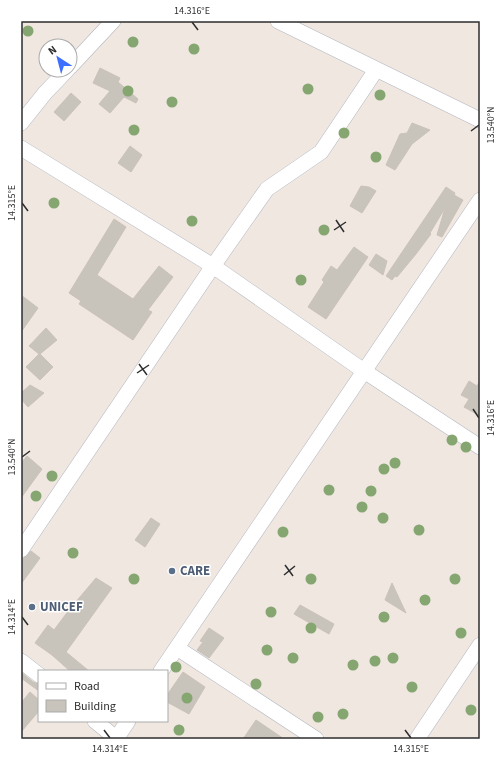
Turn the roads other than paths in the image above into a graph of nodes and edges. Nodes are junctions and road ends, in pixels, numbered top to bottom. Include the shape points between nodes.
1 (113, 21) edge
2 (278, 21) edge
3 (78, 58) edge
4 (376, 70) junction
5 (59, 78) edge
6 (480, 120) edge
7 (21, 123) edge
8 (21, 148) edge
9 (480, 200) edge
10 (213, 266) junction
11 (364, 372) junction
12 (480, 447) edge
13 (21, 550) edge
14 (480, 646) edge
15 (177, 648) junction
16 (21, 661) edge
17 (162, 670) edge
18 (38, 675) edge
19 (96, 722) edge
20 (127, 722) edge
21 (116, 739) edge
22 (316, 739) edge
23 (417, 739) edge

1 - 3 street
2 - 4 street
4 - 6 street
4 - 10 street via 321,152 267,189
5 - 7 street
8 - 10 street
9 - 11 street
10 - 11 street
10 - 13 street
11 - 12 street
11 - 15 street
14 - 23 street
15 - 17 street
15 - 22 street
16 - 18 street
19 - 21 street
20 - 21 street

